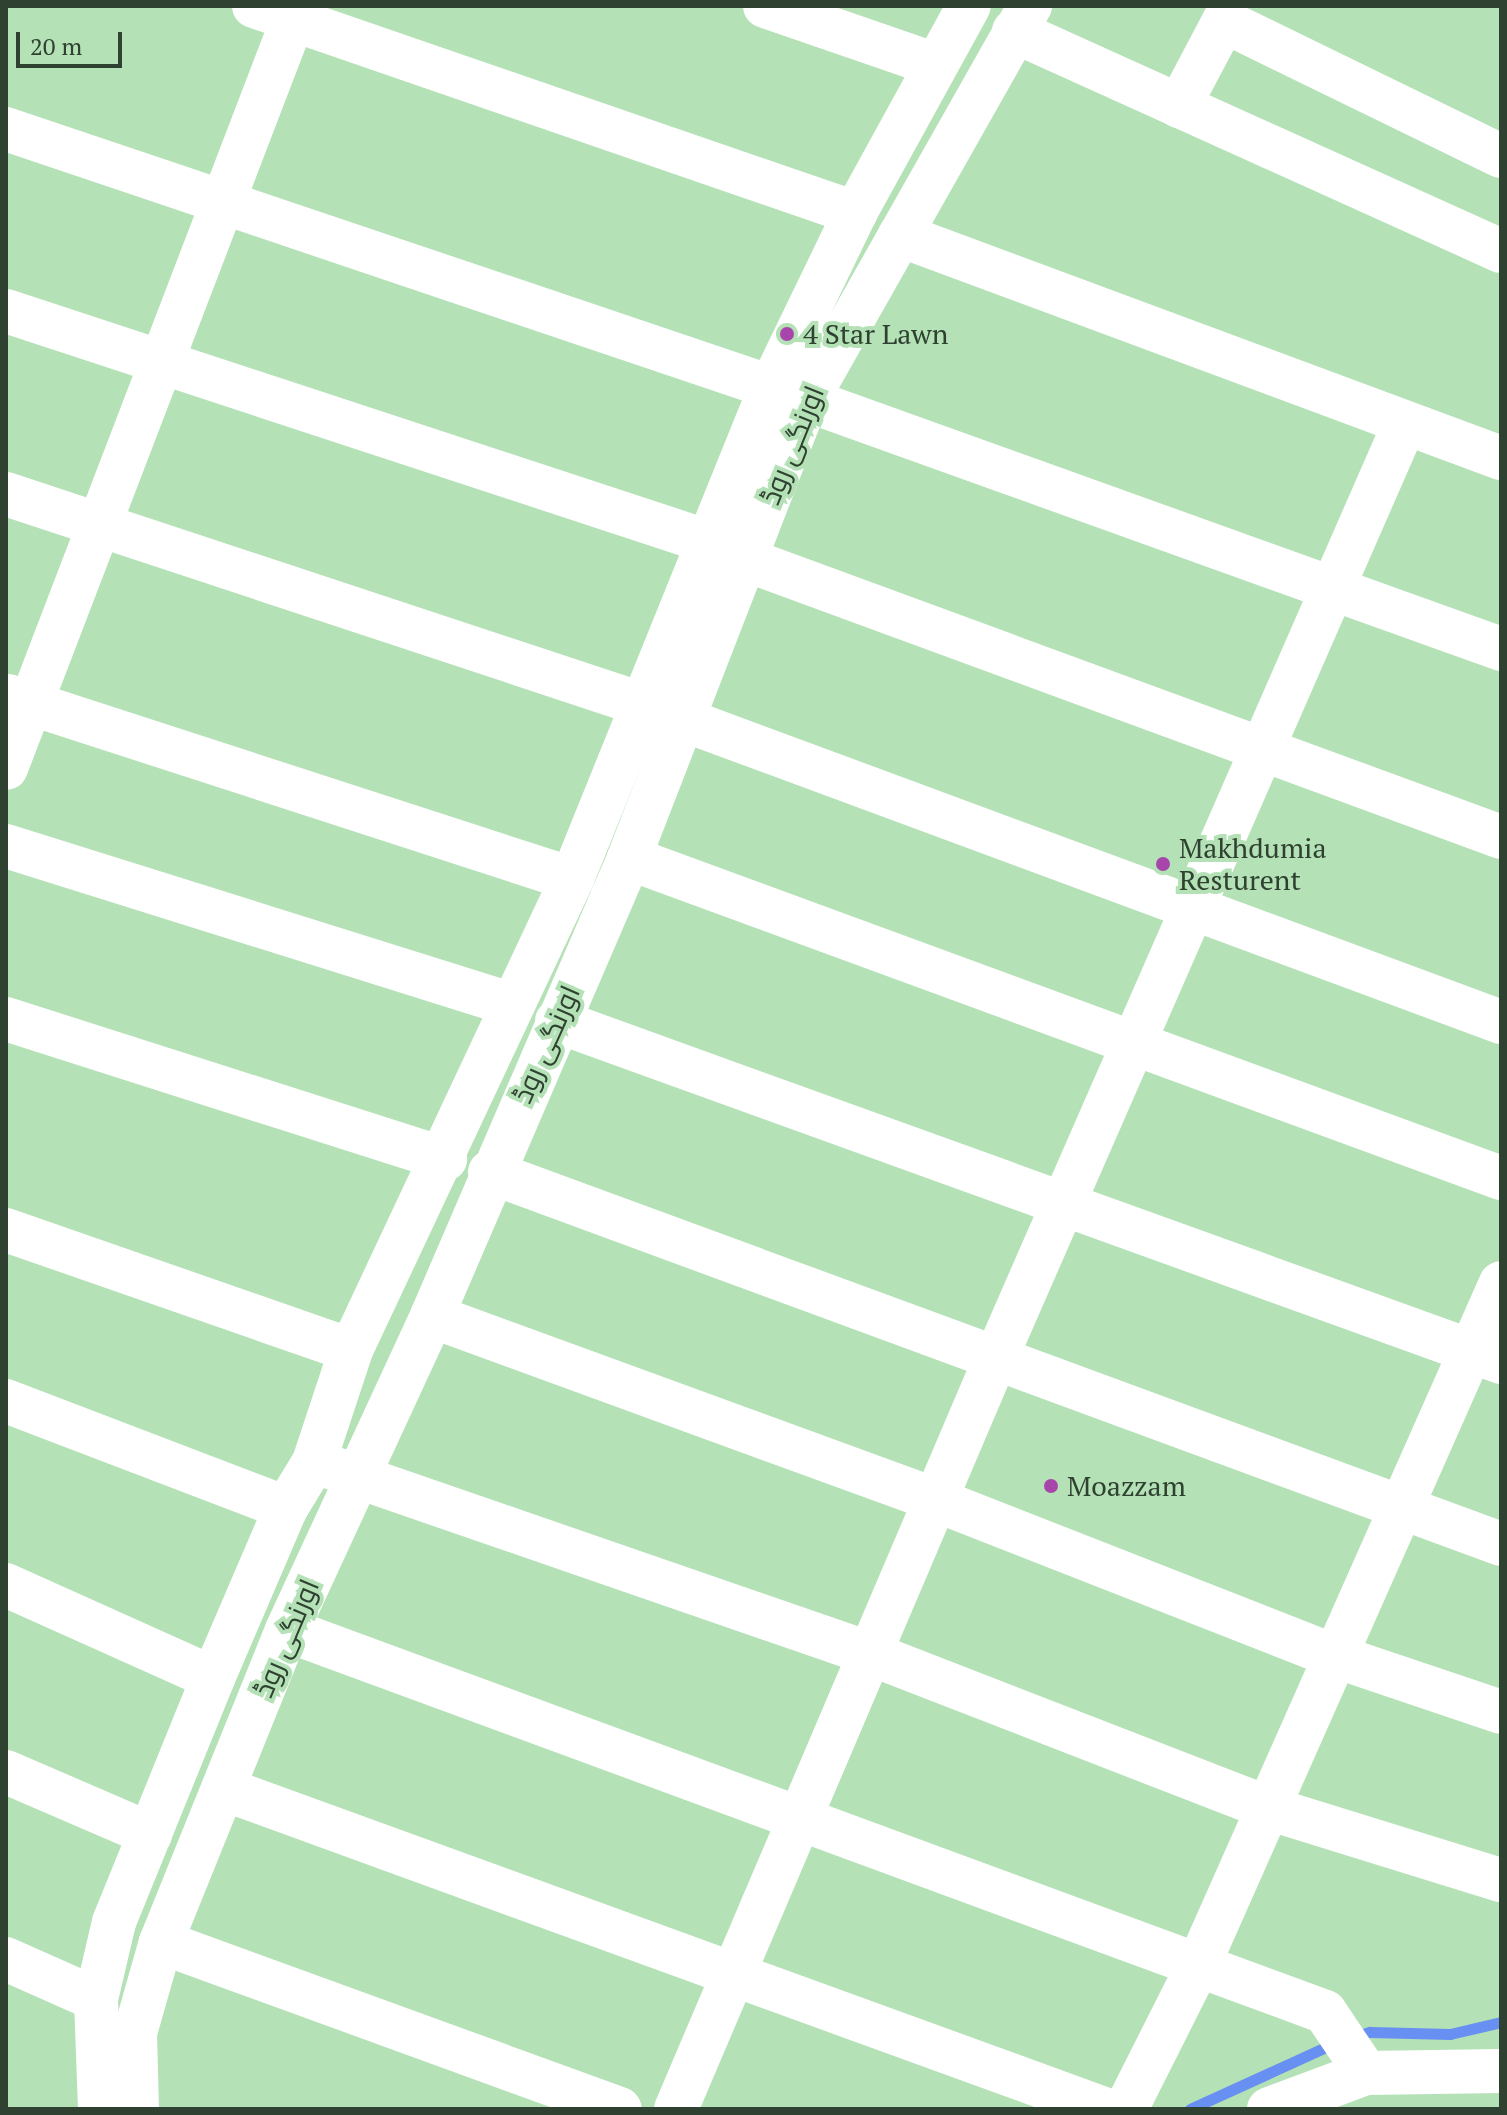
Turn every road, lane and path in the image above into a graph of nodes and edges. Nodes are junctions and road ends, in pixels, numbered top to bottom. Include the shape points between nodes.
1 (765, 6) edge
2 (969, 6) edge
3 (282, 10) edge
4 (1022, 19) edge
5 (933, 64) junction
6 (1179, 106) junction
7 (6, 129) edge
8 (1501, 156) edge
9 (225, 205) junction
10 (855, 213) junction
11 (900, 235) junction
12 (1501, 251) edge
13 (6, 311) edge
14 (162, 364) junction
15 (789, 393) junction
16 (1404, 425) junction
17 (1501, 458) edge
18 (6, 494) edge
19 (99, 524) junction
20 (706, 541) junction
21 (747, 560) junction
22 (1332, 589) junction
23 (1501, 649) edge
24 (20, 700) edge
25 (663, 712) junction
26 (1262, 749) junction
27 (6, 768) edge
28 (1501, 837) edge
29 (6, 846) edge
30 (629, 858) junction
31 (572, 879) junction
32 (1193, 908) junction
33 (513, 1005) junction
34 (6, 1019) edge
35 (557, 1021) junction
36 (1501, 1022) edge
37 (1134, 1043) junction
38 (445, 1159) junction
39 (490, 1172) junction
40 (1501, 1178) edge
41 (1064, 1205) junction
42 (6, 1230) edge
43 (1501, 1283) edge
44 (432, 1316) junction
45 (351, 1350) junction
46 (1486, 1357) edge
47 (995, 1360) junction
48 (6, 1401) edge
49 (314, 1462) junction
50 (360, 1476) junction
51 (936, 1500) junction
52 (286, 1508) junction
53 (1403, 1512) junction
54 (1501, 1544) edge
55 (6, 1585) edge
56 (287, 1630) junction
57 (871, 1654) junction
58 (1335, 1656) junction
59 (213, 1678) junction
60 (1501, 1712) edge
61 (6, 1772) edge
62 (224, 1789) junction
63 (1268, 1808) junction
64 (801, 1818) junction
65 (150, 1834) junction
66 (1501, 1880) edge
67 (161, 1942) junction
68 (6, 1959) edge
69 (1198, 1966) junction
70 (735, 1977) junction
71 (96, 1999) junction
72 (1501, 2071) edge
73 (1379, 2076) edge
74 (1290, 2105) edge
75 (130, 2108) edge
76 (620, 2109) edge
77 (676, 2109) edge
78 (1104, 2109) edge
79 (1126, 2109) edge

1 - 5 street
2 - 5 street, اورنگی روڈ
3 - 9 street
3 - 10 street
4 - 6 street
4 - 11 street, اورنگی روڈ
5 - 10 street, اورنگی روڈ
6 - 8 street via 1224,21
6 - 12 street
7 - 9 street
9 - 14 street
9 - 15 street
10 - 15 street, اورنگی روڈ
11 - 15 street, اورنگی روڈ
11 - 16 street
13 - 14 street
14 - 19 street
14 - 20 street
15 - 20 street, اورنگی روڈ
15 - 21 street, اورنگی روڈ
15 - 22 street
16 - 17 street
16 - 22 street
18 - 19 street
19 - 24 street
19 - 25 street
20 - 25 street, اورنگی روڈ
21 - 25 street, اورنگی روڈ
21 - 26 street
22 - 23 street
22 - 26 street
24 - 27 street
24 - 31 street
25 - 30 street, اورنگی روڈ
25 - 31 street, اورنگی روڈ
25 - 32 street
26 - 28 street
26 - 32 street
29 - 33 street
30 - 35 street, اورنگی روڈ
30 - 37 street
31 - 33 street, اورنگی روڈ
32 - 36 street
32 - 37 street
33 - 38 street, اورنگی روڈ
34 - 38 street
35 - 39 street, اورنگی روڈ
35 - 41 street
37 - 40 street
37 - 41 street
38 - 45 street, اورنگی روڈ
39 - 44 street, اورنگی روڈ
39 - 47 street
41 - 46 street
41 - 47 street
42 - 45 street
43 - 46 street
44 - 50 street, اورنگی روڈ
44 - 51 street
45 - 49 street, اورنگی روڈ
46 - 53 street
47 - 51 street
47 - 53 street
48 - 52 street
49 - 50 street
49 - 52 street, اورنگی روڈ
50 - 56 street, اورنگی روڈ
50 - 57 street
51 - 57 street
51 - 58 street
52 - 59 street, اورنگی روڈ
53 - 54 street
53 - 58 street
55 - 59 street
56 - 62 street, اورنگی روڈ
56 - 64 street
57 - 63 street
57 - 64 street
58 - 60 street
58 - 63 street
59 - 65 street, اورنگی روڈ
61 - 65 street
62 - 67 street, اورنگی روڈ
62 - 70 street
63 - 66 street
63 - 69 street
64 - 69 street
64 - 70 street
65 - 71 street, اورنگی روڈ via 114,1922
67 - 75 street, اورنگی روڈ via 135,2033
67 - 76 street
68 - 71 street
69 - 73 street via 1325,2012
69 - 79 street
70 - 77 street
70 - 78 street
71 - 75 street, اورنگی روڈ
72 - 73 street
73 - 74 street

